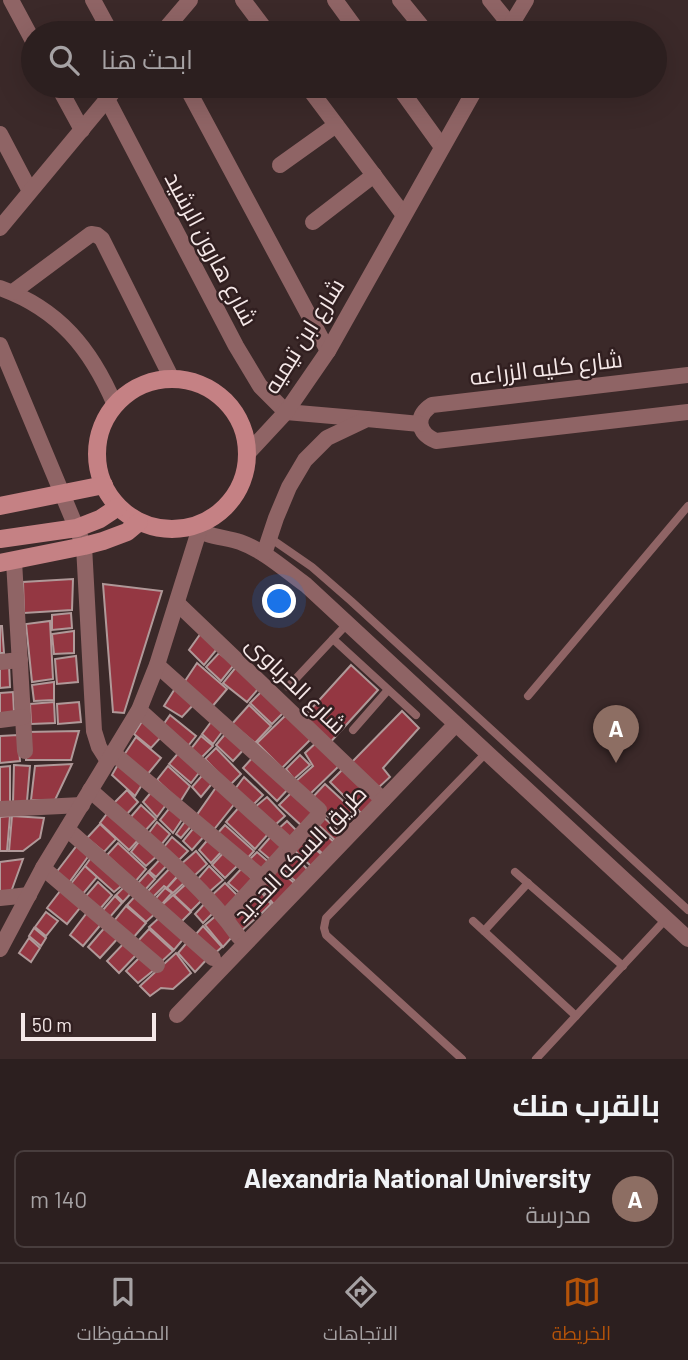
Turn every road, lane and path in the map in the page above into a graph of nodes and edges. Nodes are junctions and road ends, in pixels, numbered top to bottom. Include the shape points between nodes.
1 (11, 0) edge
2 (93, 0) edge
3 (243, 0) edge
4 (335, 0) edge
5 (400, 0) edge
6 (490, 0) edge
7 (526, 0) edge
8 (180, 4) edge
9 (22, 21) edge
10 (104, 21) edge
11 (169, 21) edge
12 (259, 21) edge
13 (350, 21) edge
14 (417, 21) edge
15 (503, 21) edge
16 (513, 21) edge
17 (65, 98) edge
18 (192, 98) edge
19 (316, 98) edge
20 (407, 98) edge
21 (468, 98) edge
22 (107, 99) joint
23 (337, 125) junction
24 (82, 130) junction
25 (0, 134) edge
26 (442, 147) junction
27 (280, 165) dead end
28 (374, 175) junction
29 (30, 191) junction
30 (403, 214) junction
31 (313, 222) dead end
32 (0, 228) edge
33 (6, 290) edge
34 (0, 345) edge
35 (328, 351) junction
36 (688, 375) edge
37 (173, 379) junction
38 (115, 405) junction
39 (286, 412) junction
40 (688, 412) edge
41 (367, 419) junction
42 (420, 424) junction
43 (248, 453) junction
44 (104, 485) junction
45 (62, 494) junction
46 (0, 506) edge
47 (688, 506) edge
48 (118, 507) junction
49 (139, 522) junction
50 (77, 528) junction
51 (196, 529) junction
52 (270, 538) junction
53 (0, 539) edge
54 (84, 546) junction
55 (264, 554) junction
56 (7, 562) edge
57 (177, 603) junction
58 (346, 624) junction
59 (333, 639) junction
60 (20, 660) junction
61 (0, 662) edge
62 (157, 665) junction
63 (288, 687) dead end
64 (388, 690) junction
65 (528, 696) dead end
66 (139, 710) junction
67 (416, 715) dead end
68 (23, 718) junction
69 (0, 720) edge
70 (455, 725) junction
71 (353, 730) dead end
72 (25, 751) dead end
73 (486, 753) junction
74 (111, 757) junction
75 (90, 790) junction
76 (383, 800) junction
77 (82, 805) junction
78 (0, 809) edge
79 (67, 829) junction
80 (290, 846) junction
81 (43, 868) junction
82 (515, 872) dead end
83 (261, 877) junction
84 (528, 883) junction
85 (29, 895) junction
86 (0, 898) edge
87 (688, 910) edge
88 (225, 918) junction
89 (666, 919) junction
90 (473, 921) dead end
91 (484, 931) junction
92 (239, 937) dead end
93 (688, 939) edge
94 (0, 949) edge
95 (214, 958) dead end
96 (157, 965) dead end
97 (623, 966) junction
98 (177, 1015) dead end
99 (576, 1016) junction
100 (462, 1059) edge
101 (536, 1059) edge

1 - 9 street
2 - 10 street
3 - 12 street
4 - 13 street
5 - 14 street
6 - 15 street
7 - 16 street
8 - 11 street
17 - 24 street
18 - 35 street
19 - 23 street
20 - 26 street
21 - 26 street, شارع ابن تيميه
22 - 24 street
22 - 39 street, شارع هارون الرشيد via 236,346 260,386
23 - 27 street
23 - 28 street
24 - 29 street
25 - 29 street
26 - 30 street, شارع ابن تيميه
28 - 30 street
28 - 31 street
29 - 32 street
30 - 35 street, شارع ابن تيميه
33 - 37 street via 91,234 97,235
33 - 38 street via 49,313 80,342
34 - 45 street
35 - 39 street, شارع ابن تيميه
36 - 42 street, شارع كليه الزراعه via 432,405
37 - 38 street via 141,386
37 - 43 street via 201,384 225,400 242,424
38 - 44 street via 99,436 97,452
39 - 41 street
39 - 43 street, شارع ابن تيميه
40 - 42 street via 436,441 428,438
41 - 42 street
41 - 52 street via 327,438 305,460 289,487
43 - 51 street, شارع ابن تيميه via 244,477 233,499
44 - 45 street
44 - 48 street
45 - 46 street
45 - 50 street
47 - 65 lane
48 - 49 street
48 - 50 street
49 - 51 street via 166,529
49 - 54 street via 127,532
50 - 53 street
50 - 54 street
51 - 55 street
51 - 57 street
52 - 55 street
52 - 87 lane via 351,601
54 - 56 street
54 - 74 street via 94,731 99,747
55 - 58 street via 306,585
56 - 60 street
57 - 62 street
57 - 76 street, شارع الحرباوى
58 - 59 lane
58 - 70 street
59 - 63 lane
59 - 64 lane
60 - 61 street
60 - 68 street
62 - 66 street
62 - 80 street via 318,808 318,817
64 - 67 lane
64 - 71 lane
66 - 74 street
66 - 80 street
68 - 69 street
68 - 72 street
70 - 73 street
70 - 76 street, طريق السكه الحديد
73 - 89 street
73 - 100 lane via 324,923 326,935
74 - 75 street
74 - 83 street
75 - 77 street
75 - 88 street
76 - 98 street, طريق السكه الحديد
77 - 78 street
77 - 79 street
79 - 81 street
79 - 95 street
80 - 83 street
81 - 85 street
81 - 96 street
82 - 84 lane
83 - 88 street
84 - 91 lane
84 - 97 lane
85 - 86 street
85 - 94 street
88 - 92 street
89 - 93 street
89 - 97 lane
90 - 91 lane
91 - 99 lane
97 - 99 lane
99 - 101 lane

